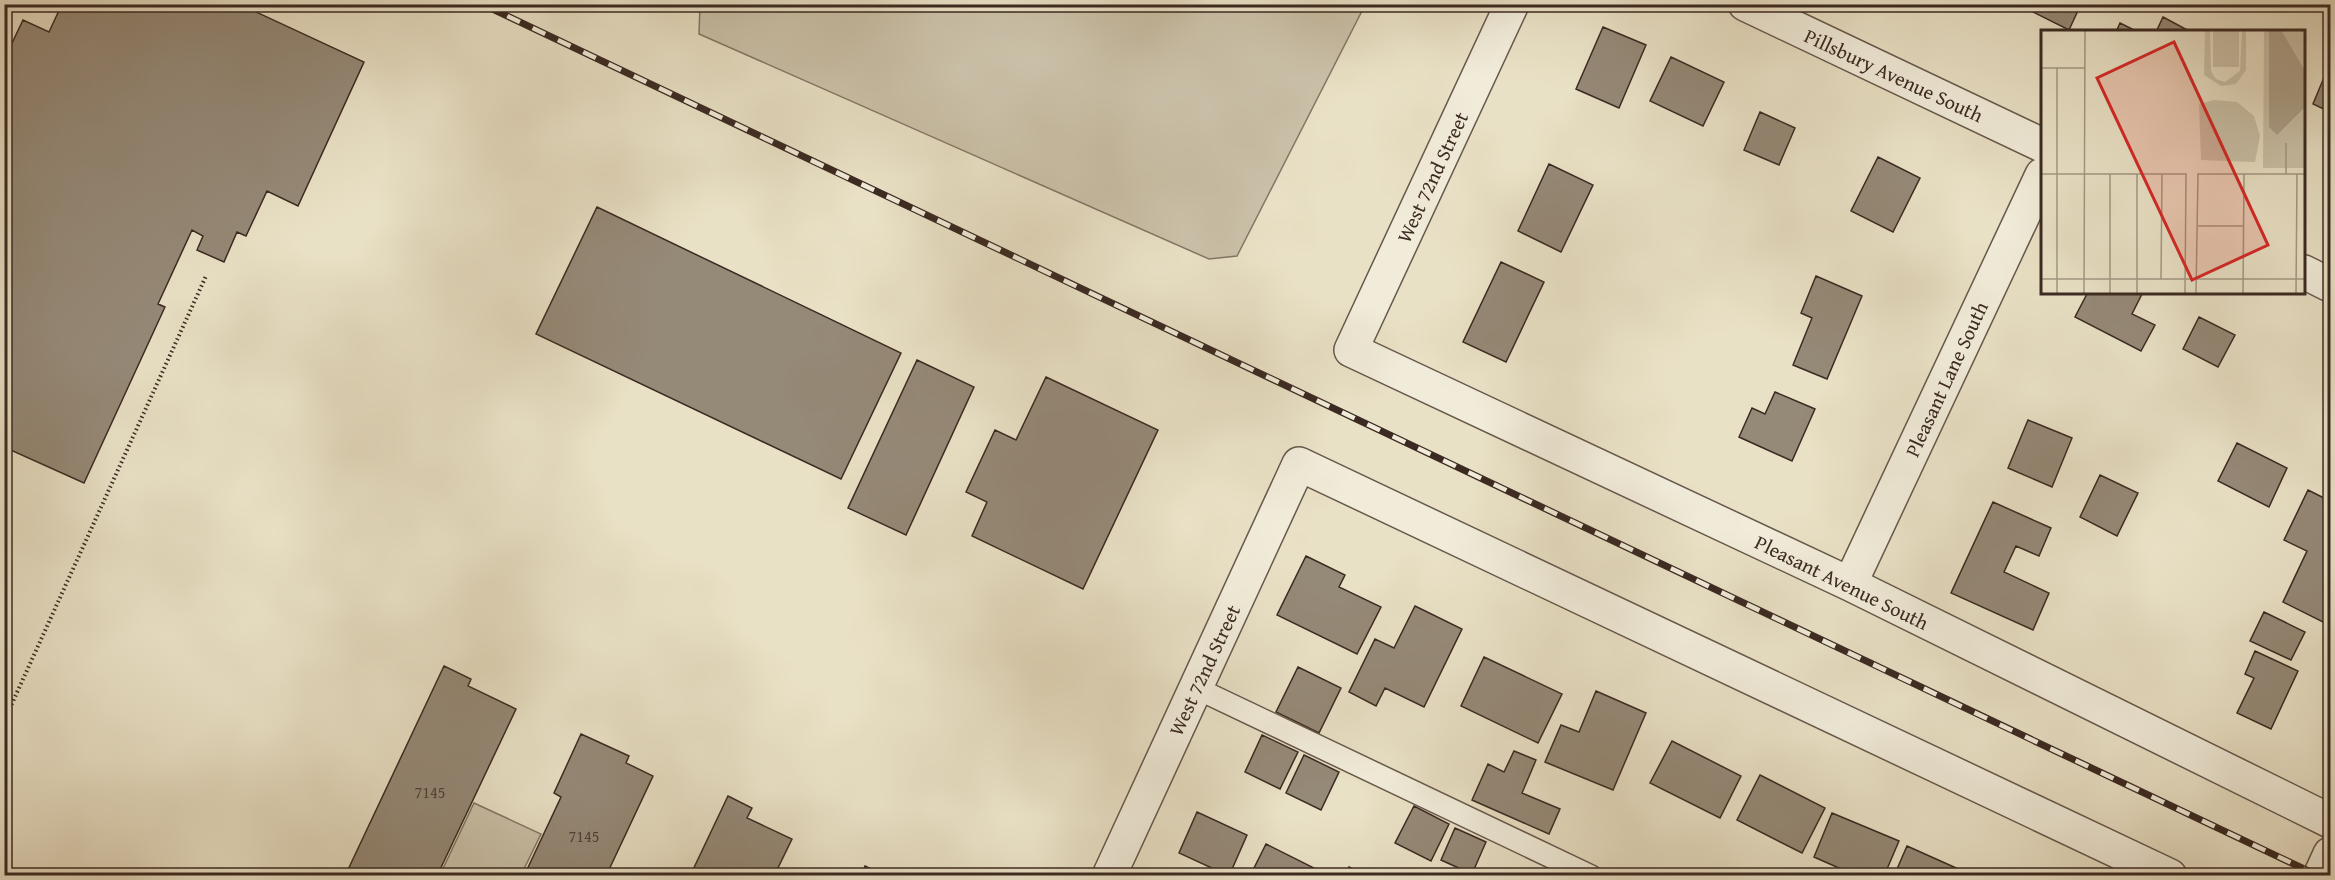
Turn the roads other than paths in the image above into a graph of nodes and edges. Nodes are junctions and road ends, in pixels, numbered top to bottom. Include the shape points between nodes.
1 (1512, 4) edge
2 (1745, 4) edge
3 (2041, 144) edge
4 (2041, 178) edge
5 (2305, 272) edge
6 (2331, 285) edge
7 (1351, 350) joint
8 (1850, 584) junction
9 (1196, 688) junction
10 (2331, 821) edge
11 (2331, 854) edge
12 (1109, 876) edge
13 (1591, 876) edge
14 (2170, 876) edge
15 (2320, 876) edge

1 - 7 street, West 72nd Street
2 - 3 street, Pillsbury Avenue South
4 - 8 street, Pleasant Lane South
5 - 6 street
7 - 8 street, Pleasant Avenue South
8 - 10 street, Pleasant Avenue South
9 - 12 street, West 72nd Street
9 - 13 lane
9 - 14 street, West 72nd Street via 1299,464
11 - 15 street

